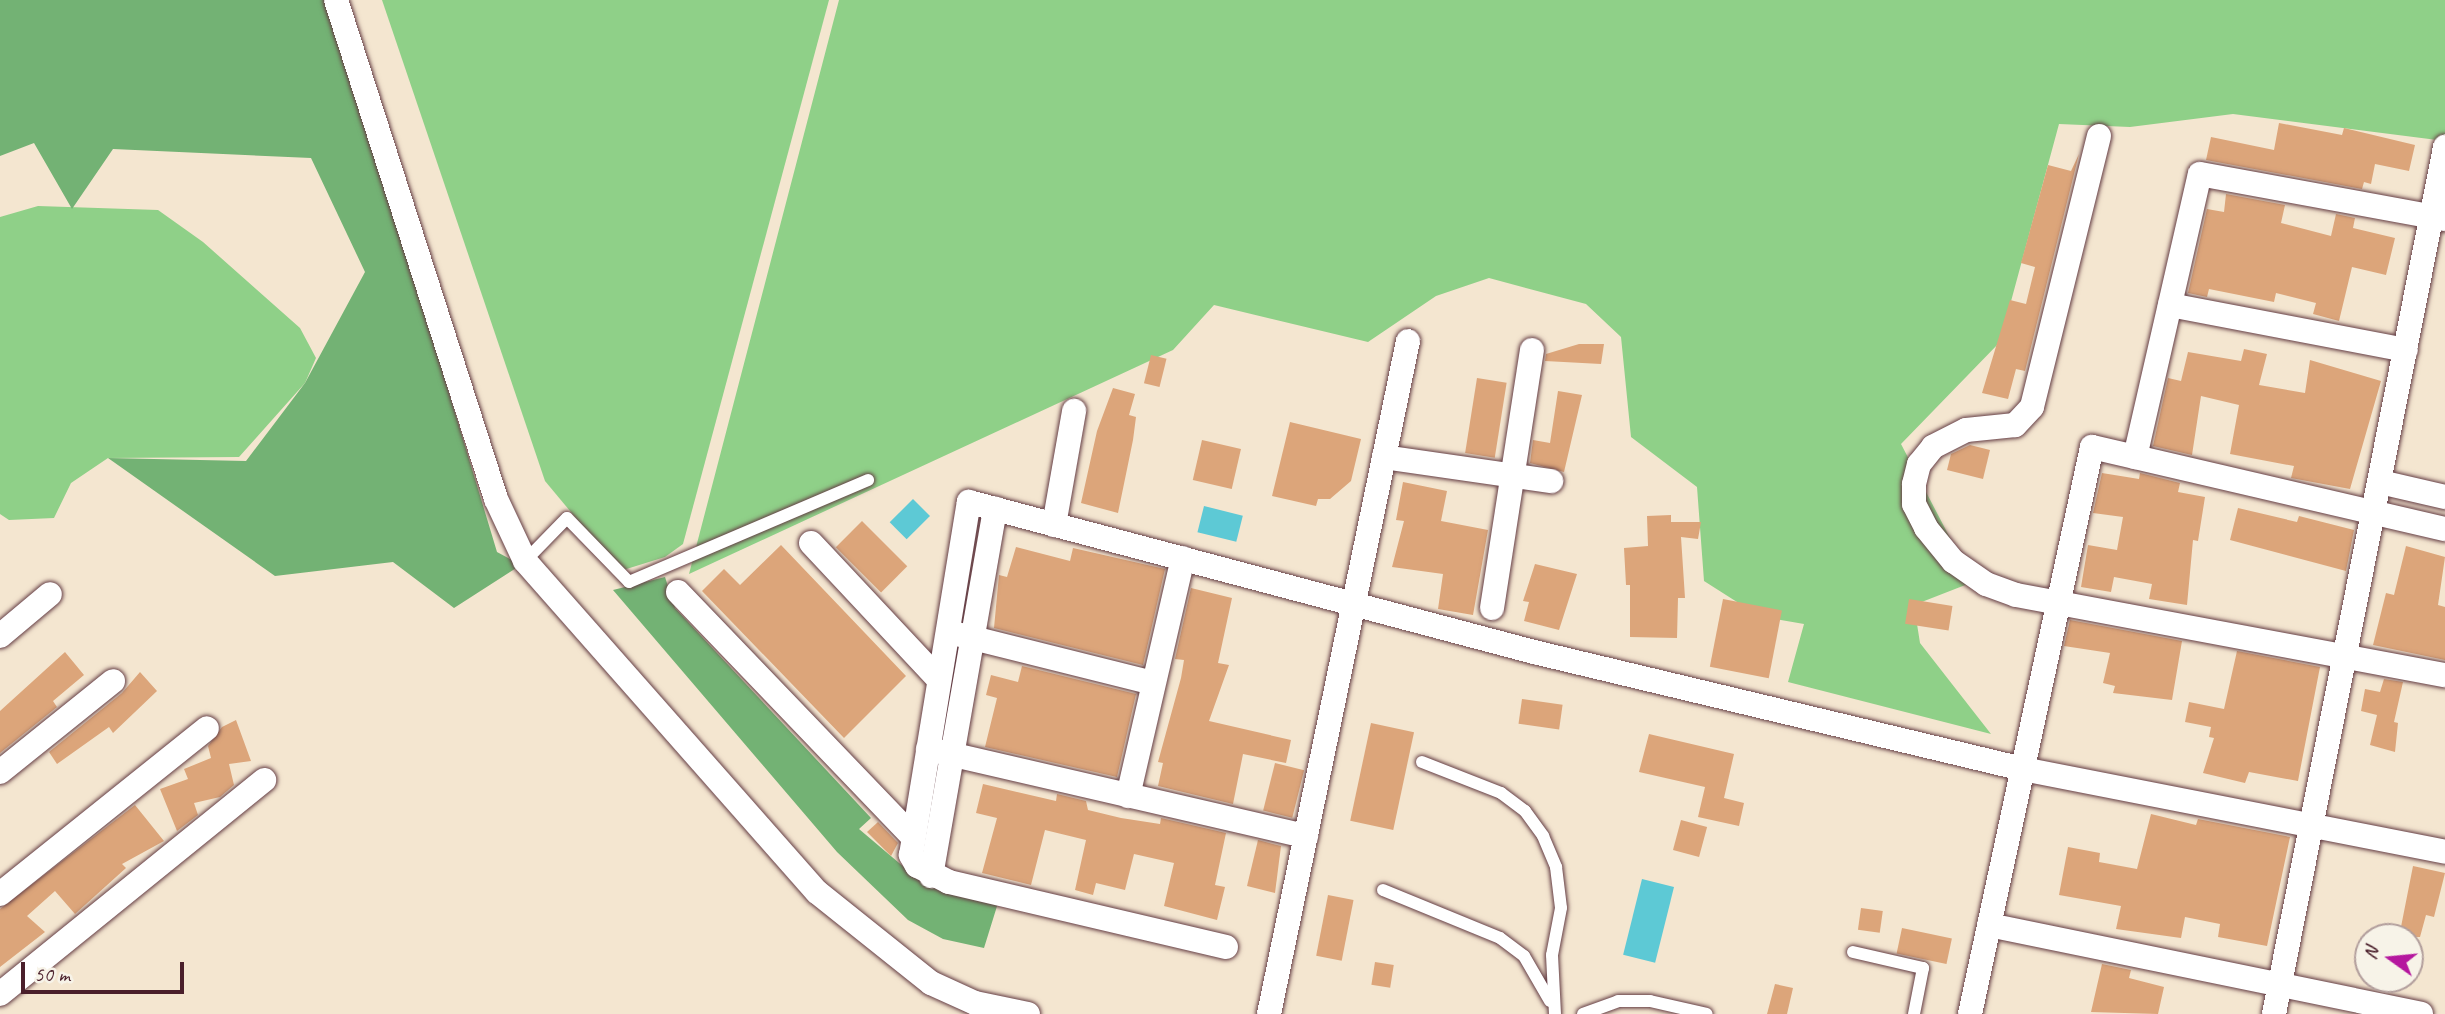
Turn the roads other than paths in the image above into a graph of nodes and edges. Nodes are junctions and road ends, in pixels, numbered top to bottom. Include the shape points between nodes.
1 (336, 0) edge
2 (2099, 136) dead end
3 (2445, 148) edge
4 (2439, 218) edge
5 (2170, 306) junction
6 (1408, 341) dead end
7 (1532, 350) dead end
8 (2406, 350) junction
9 (1074, 411) dead end
10 (1384, 457) junction
11 (2135, 457) junction
12 (1513, 475) junction
13 (868, 480) dead end
14 (1551, 481) dead end
15 (2380, 482) junction
16 (2445, 497) edge
17 (995, 509) junction
18 (2374, 515) junction
19 (1054, 525) junction
20 (2445, 529) edge
21 (811, 543) dead end
22 (529, 557) junction
23 (1183, 558) junction
24 (678, 592) dead end
25 (50, 594) dead end
26 (1355, 602) junction
27 (2057, 603) junction
28 (1492, 608) dead end
29 (947, 631) junction
30 (0, 636) edge
31 (972, 638) junction
32 (2346, 654) junction
33 (2445, 675) edge
34 (939, 680) junction
35 (113, 681) dead end
36 (1153, 683) junction
37 (207, 728) dead end
38 (928, 749) junction
39 (952, 755) junction
40 (1422, 762) dead end
41 (2023, 769) junction
42 (0, 772) edge
43 (264, 780) dead end
44 (1128, 796) junction
45 (2312, 822) junction
46 (1306, 836) junction
47 (914, 837) junction
48 (2445, 852) edge
49 (931, 876) junction
50 (1383, 890) dead end
51 (0, 894) edge
52 (1989, 925) junction
53 (1226, 947) dead end
54 (1853, 951) dead end
55 (2280, 983) junction
56 (0, 994) edge
57 (1028, 1014) edge
58 (1269, 1014) edge
59 (1555, 1014) edge
60 (1583, 1014) edge
61 (1707, 1014) edge
62 (1914, 1014) edge
63 (1970, 1014) edge
64 (2274, 1014) edge
65 (2421, 1014) edge

1 - 22 street via 496,499
2 - 27 street via 2032,407 2015,425 1966,430 1933,447 1919,464 1914,484 1914,504 1926,528 1953,561 1986,583
3 - 4 street
4 - 5 street via 2200,174
4 - 8 street
5 - 8 street
5 - 11 street
6 - 10 street
7 - 12 street
8 - 15 street
9 - 19 street
10 - 12 street
10 - 26 street
11 - 18 street
11 - 27 street via 2090,449
12 - 14 street
12 - 28 street
13 - 22 lane via 629,582 567,518
15 - 16 street
15 - 18 street
17 - 19 street
17 - 29 street via 969,502
17 - 31 street
18 - 20 street
18 - 32 street
19 - 23 street
21 - 34 street
22 - 57 street via 817,892 931,984 975,1003
23 - 26 street
23 - 36 street
24 - 47 street
25 - 30 street
26 - 41 street via 1534,652
26 - 46 street
27 - 32 street
27 - 41 street
29 - 31 street
29 - 34 street
31 - 36 street
31 - 39 street
32 - 33 street
32 - 45 street
34 - 38 street
35 - 42 street
36 - 44 street
37 - 51 street
38 - 39 street
38 - 47 street
39 - 44 street
39 - 49 street
40 - 59 lane via 1501,793 1525,811 1543,836 1556,867 1561,908 1552,955
41 - 45 street
41 - 52 street
43 - 56 street
44 - 46 street
45 - 48 street
45 - 55 street
46 - 58 street
47 - 49 street via 911,855
49 - 53 street
50 - 59 lane via 1500,938 1524,956 1542,981
52 - 55 street
52 - 63 street
54 - 62 lane via 1923,968
55 - 64 street
55 - 65 street
60 - 61 lane via 1618,1001 1639,1001

